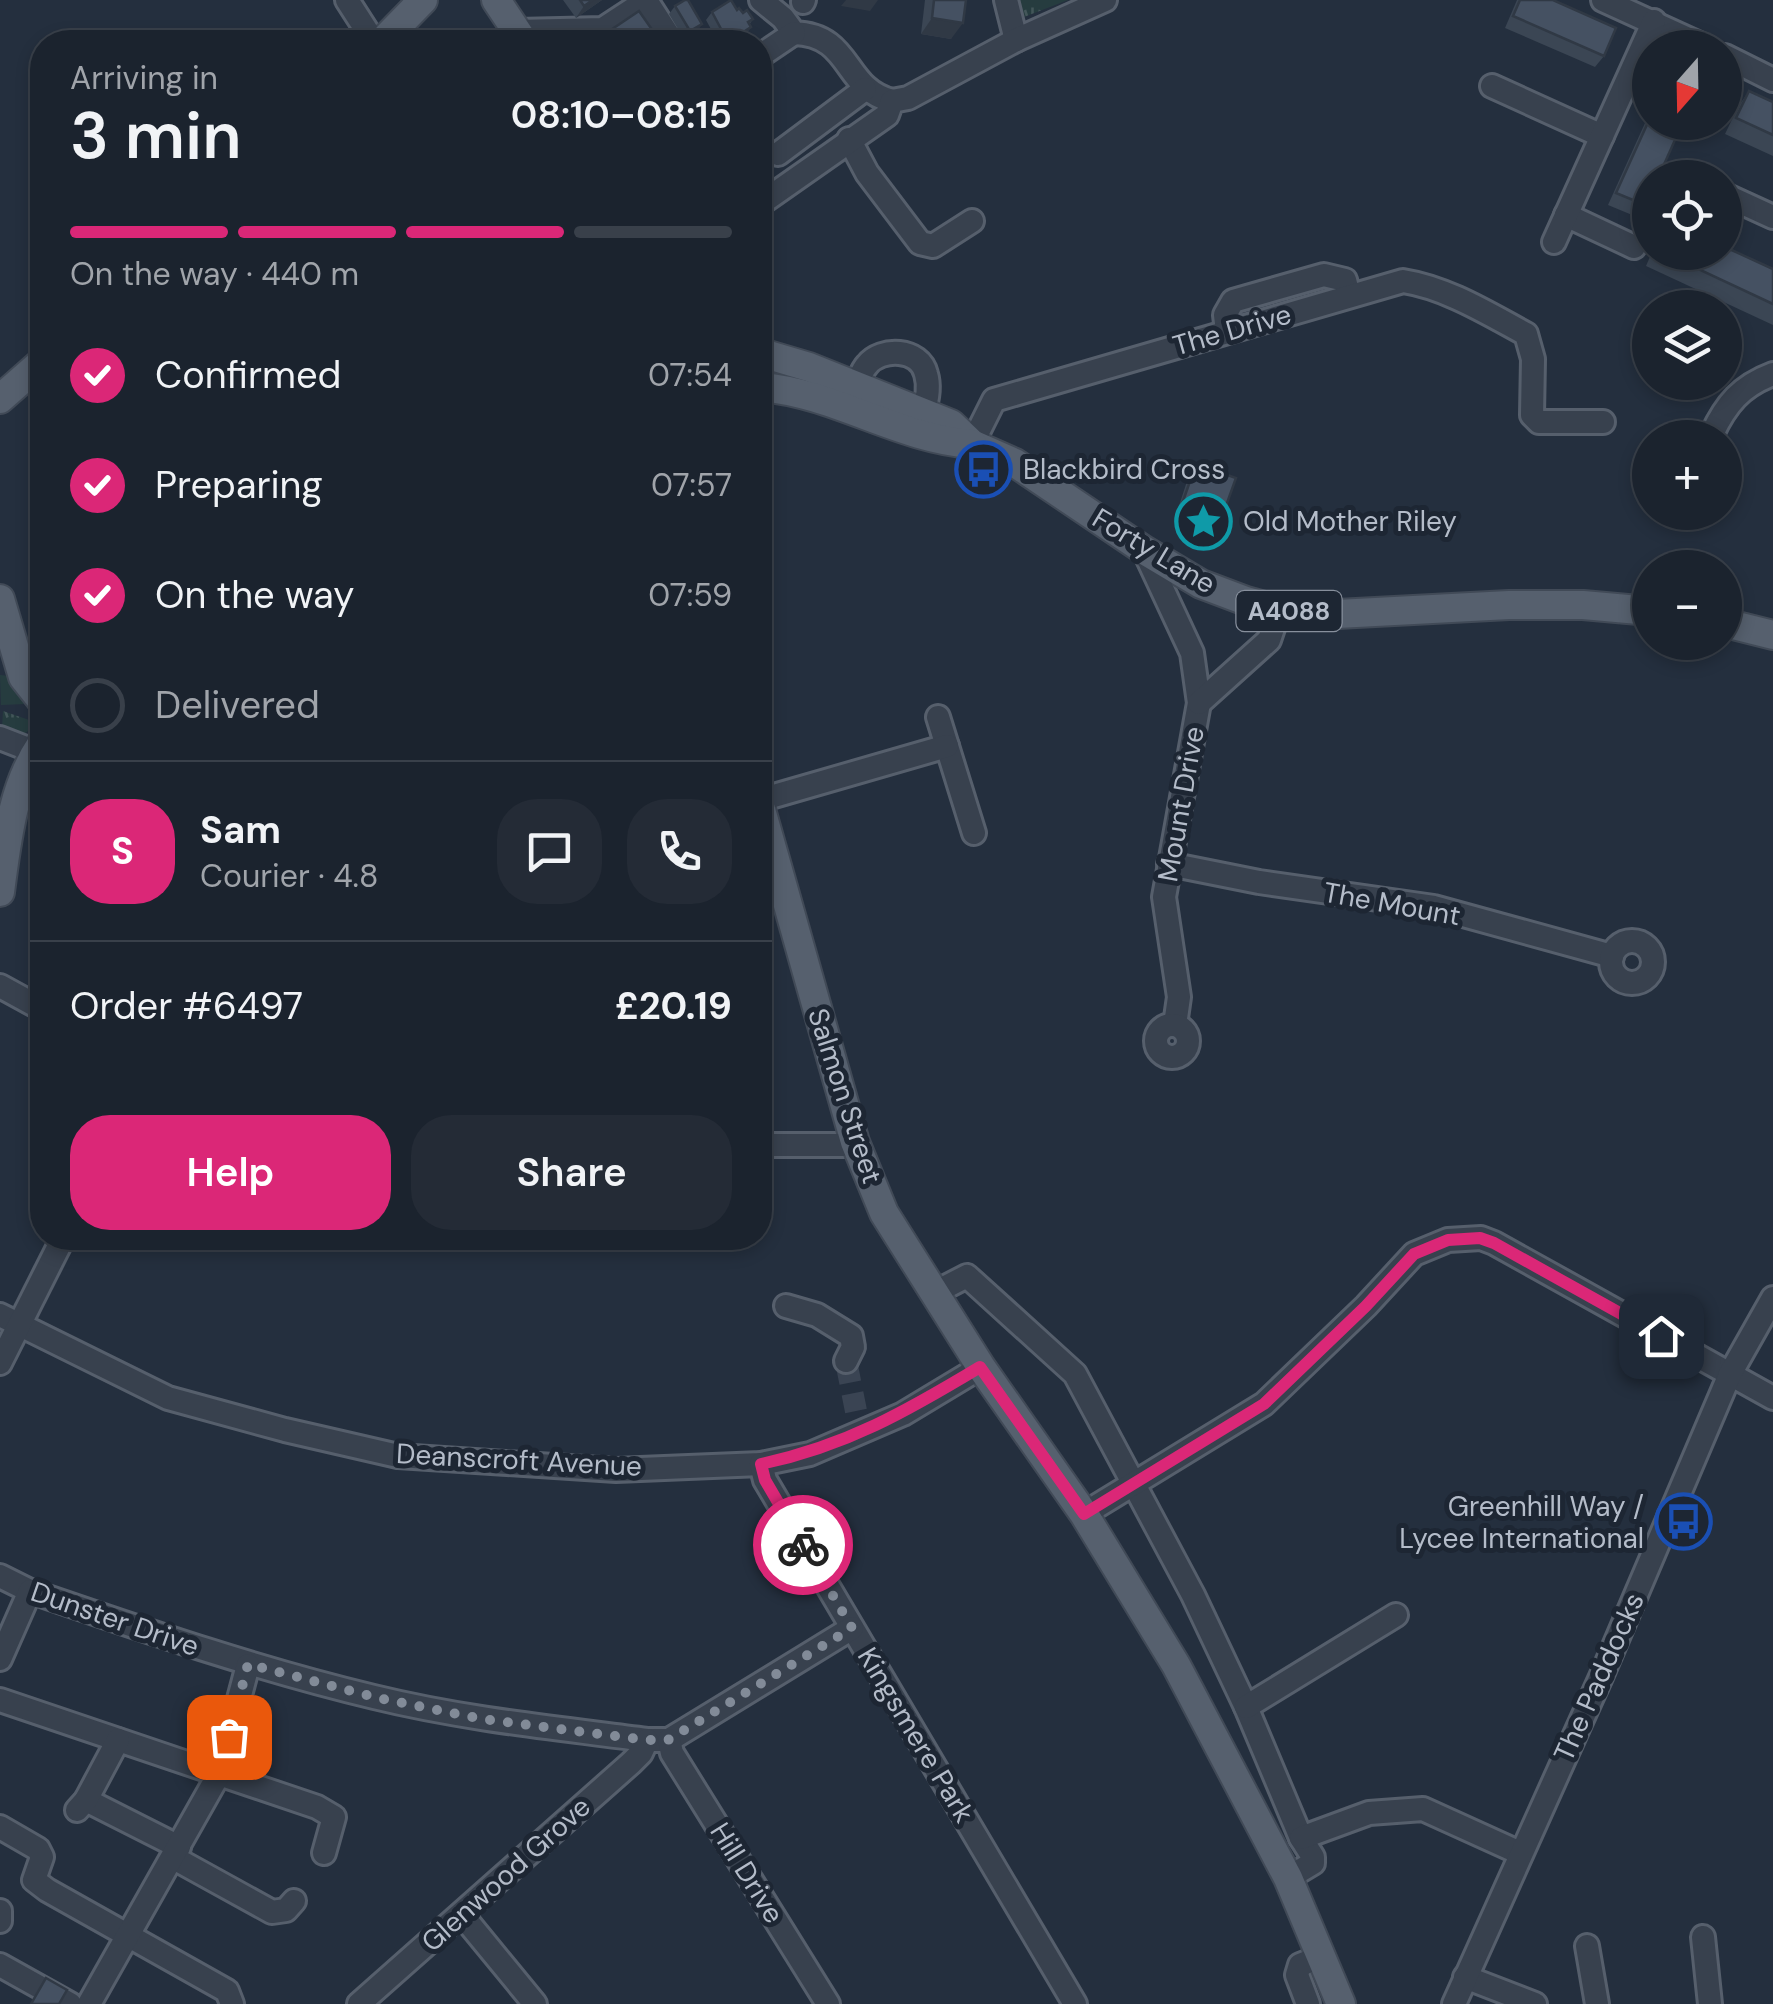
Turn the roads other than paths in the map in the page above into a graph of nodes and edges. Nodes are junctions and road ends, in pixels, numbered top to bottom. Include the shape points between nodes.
1 (347, 0) edge
2 (423, 0) edge
3 (496, 0) edge
4 (761, 0) edge
5 (1006, 0) edge
6 (1105, 0) edge
7 (1603, 0) edge
8 (1654, 21) junction
9 (377, 30) edge
10 (391, 30) edge
11 (515, 30) edge
12 (585, 30) edge
13 (665, 30) edge
14 (1672, 30) edge
15 (794, 32) junction
16 (1016, 40) junction
17 (772, 48) edge
18 (1742, 64) edge
19 (1773, 80) edge
20 (1492, 86) dead end
21 (866, 89) junction
22 (892, 101) junction
23 (1602, 136) junction
24 (850, 139) junction
25 (778, 154) dead end
26 (772, 195) edge
27 (1742, 203) edge
28 (1566, 215) junction
29 (1773, 217) edge
30 (972, 221) dead end
31 (1554, 242) dead end
32 (1632, 246) edge
33 (772, 355) edge
34 (30, 373) edge
35 (1773, 374) edge
36 (856, 386) junction
37 (772, 389) edge
38 (0, 400) edge
39 (923, 413) junction
40 (1720, 420) edge
41 (1603, 422) dead end
42 (972, 444) junction
43 (1144, 550) junction
44 (0, 599) edge
45 (1632, 609) edge
46 (1280, 610) junction
47 (1742, 627) edge
48 (1773, 634) edge
49 (30, 686) edge
50 (1199, 703) junction
51 (938, 717) dead end
52 (0, 738) edge
53 (30, 745) edge
54 (948, 746) junction
55 (30, 766) edge
56 (772, 799) edge
57 (4, 826) edge
58 (974, 833) dead end
59 (772, 846) edge
60 (1170, 864) junction
61 (0, 892) edge
62 (1612, 956) dead end
63 (0, 986) edge
64 (30, 1002) edge
65 (1175, 1024) dead end
66 (855, 1142) junction
67 (772, 1145) edge
68 (55, 1250) edge
69 (934, 1293) junction
70 (1773, 1298) edge
71 (786, 1306) dead end
72 (9, 1320) edge
73 (846, 1361) tunnel mouth
74 (0, 1363) edge
75 (980, 1367) junction
76 (1730, 1374) junction
77 (1773, 1398) edge
78 (761, 1464) junction
79 (1132, 1482) junction
80 (1084, 1514) junction
81 (0, 1576) edge
82 (30, 1591) junction
83 (1396, 1615) dead end
84 (852, 1628) junction
85 (0, 1658) edge
86 (248, 1664) junction
87 (0, 1700) edge
88 (1246, 1707) junction
89 (118, 1740) junction
90 (658, 1740) junction
91 (220, 1774) junction
92 (0, 1827) edge
93 (1302, 1838) junction
94 (176, 1852) junction
95 (324, 1853) dead end
96 (1520, 1854) junction
97 (1288, 1878) junction
98 (294, 1900) dead end
99 (0, 1911) edge
100 (462, 1915) junction
101 (0, 1921) edge
102 (128, 1935) junction
103 (1704, 1937) dead end
104 (1587, 1946) dead end
105 (1320, 1957) junction
106 (0, 1965) edge
107 (1466, 1977) junction
108 (70, 2004) edge
109 (89, 2004) edge
110 (232, 2004) edge
111 (358, 2004) edge
112 (535, 2004) edge
113 (828, 2004) edge
114 (1075, 2004) edge
115 (1308, 2004) edge
116 (1341, 2004) edge
117 (1454, 2004) edge
118 (1536, 2004) edge
119 (1597, 2004) edge
120 (1710, 2004) edge

1 - 9 street
2 - 10 main road
3 - 11 main road
4 - 15 street
5 - 16 street
6 - 16 street
7 - 8 street
8 - 14 street
8 - 23 street
12 - 13 street via 603,28 644,2
15 - 17 street
15 - 21 street via 832,42
16 - 22 street
18 - 19 street
20 - 23 street
21 - 22 street
21 - 25 street
22 - 24 street via 887,115
23 - 28 street
24 - 26 street
24 - 30 street via 920,243 933,246
27 - 29 street
28 - 31 street
28 - 32 street
33 - 36 main road, Forty Lane / A4088
34 - 38 main road
35 - 40 street via 1744,387
36 - 39 main road, Forty Lane / A4088
36 - 39 street via 882,353 912,357 927,374
37 - 42 main road, Forty Lane / A4088 via 812,395 940,442
39 - 42 main road, Forty Lane / A4088 via 951,424
41 - 42 street, The Drive via 1540,422 1532,415 1533,358 1526,334 1473,305 1403,281 994,400
42 - 43 main road, Forty Lane / A4088 via 1015,462
43 - 46 main road, Forty Lane / A4088 via 1201,584
43 - 50 street, Mount Drive via 1192,652
44 - 49 main road
45 - 46 main road, Forty Lane / A4088 via 1546,604 1343,615
46 - 50 street, Mount Drive via 1269,640
47 - 48 main road
50 - 60 street, Mount Drive
51 - 54 street
52 - 53 street
54 - 56 street
54 - 58 street
55 - 57 main road
57 - 61 main road
59 - 66 main road, Salmon Street
60 - 62 street, The Mount via 1434,907
60 - 65 street, Mount Drive via 1164,897 1179,997
63 - 64 street
66 - 67 street
66 - 69 main road, Salmon Street via 884,1213
68 - 72 street
69 - 75 main road, Salmon Street
69 - 79 street via 967,1276 1075,1374
70 - 76 street, The Paddocks
71 - 73 street via 817,1315 850,1336 854,1347
72 - 74 street
72 - 78 street, Deanscroft Avenue via 168,1398 398,1456 616,1470
75 - 78 street, Deanscroft Avenue via 903,1414 858,1423 810,1454
75 - 80 main road, Salmon Street
76 - 77 street
76 - 79 street via 1494,1243 1448,1240 1414,1254 1264,1404
76 - 96 street, The Paddocks
78 - 84 street, Kingsmere Park
79 - 80 street
79 - 88 street
80 - 97 main road, Salmon Street via 1176,1665
81 - 82 street, Dunster Drive
82 - 85 street
82 - 86 street, Dunster Drive
83 - 88 street
84 - 90 street
84 - 114 street, Kingsmere Park
86 - 90 street, Dunster Drive via 482,1719
86 - 91 street
87 - 89 street
88 - 93 street
89 - 91 street
89 - 94 street via 82,1805
90 - 100 street, Glenwood Grove
90 - 113 street, Hill Drive via 672,1752
91 - 94 street
91 - 95 street via 334,1817
92 - 102 street via 38,1849 34,1880
93 - 96 street via 1370,1813 1424,1809
93 - 97 street via 1314,1861
94 - 98 street via 272,1912
94 - 102 street
96 - 107 street, The Paddocks
97 - 105 main road, Salmon Street
99 - 101 street
100 - 111 street, Glenwood Grove
100 - 112 street
102 - 109 street
102 - 110 street via 227,1991
103 - 120 street
104 - 119 street
105 - 115 street via 1300,1964 1297,1975
105 - 116 main road, Salmon Street
106 - 108 street
107 - 117 street, The Paddocks
107 - 118 street

